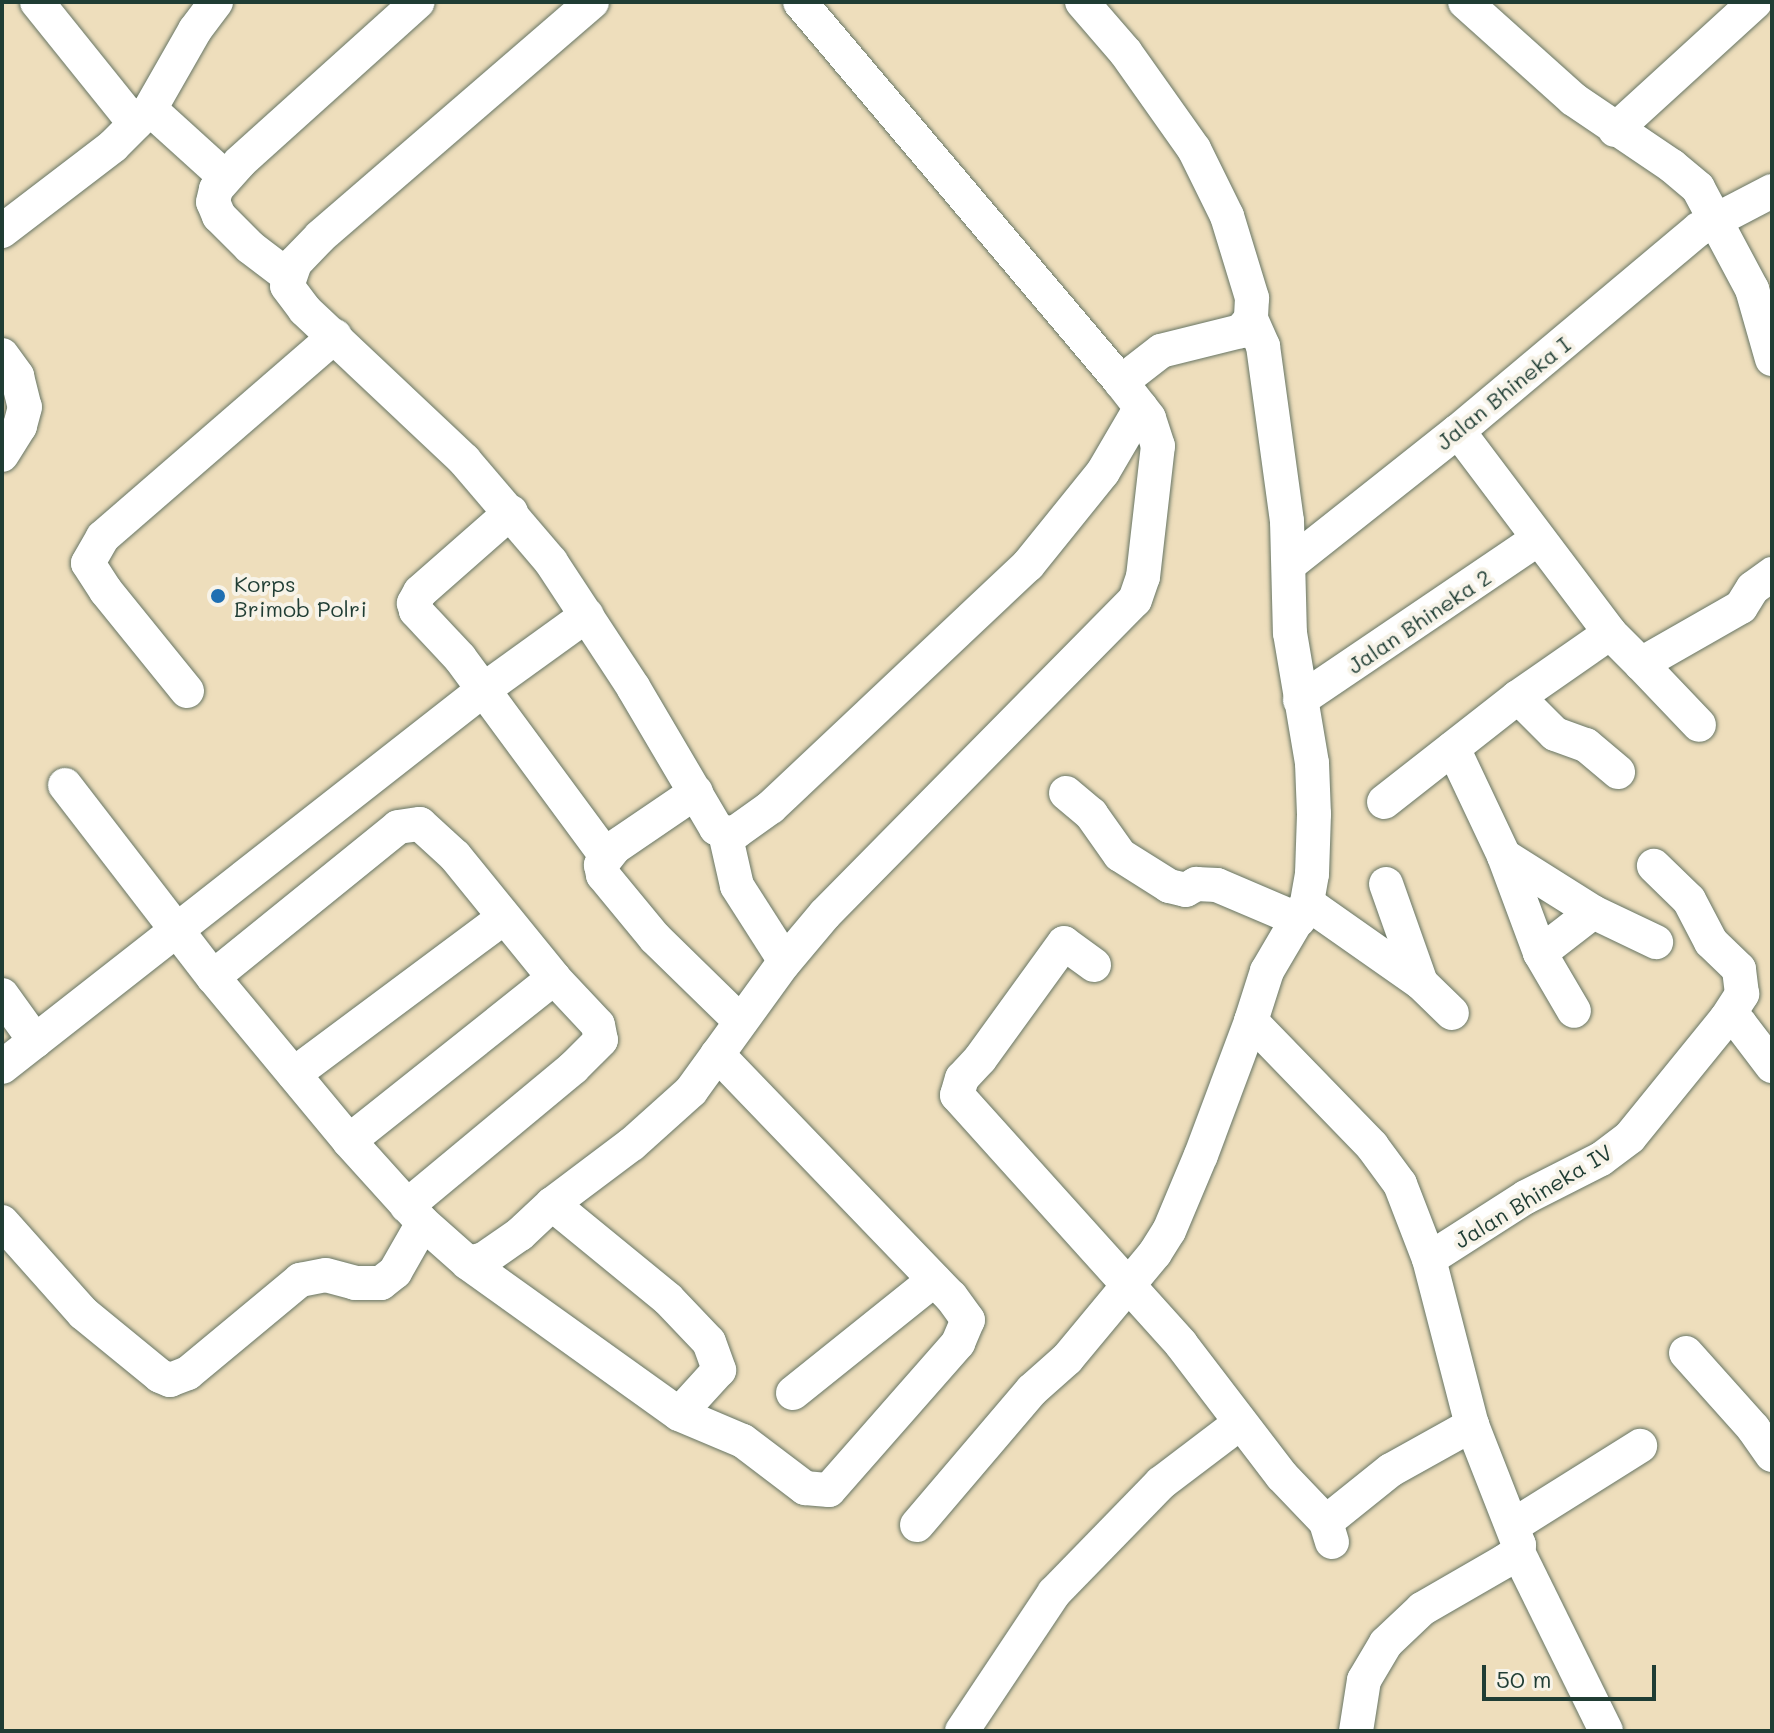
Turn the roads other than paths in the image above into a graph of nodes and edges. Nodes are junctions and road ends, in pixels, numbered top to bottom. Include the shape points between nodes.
1 (216, 2) edge
2 (418, 2) edge
3 (592, 2) edge
4 (800, 2) edge
5 (1082, 2) edge
6 (1465, 2) edge
7 (1755, 2) edge
8 (47, 5) edge
9 (143, 117) junction
10 (1615, 130) junction
11 (225, 177) junction
12 (1772, 191) edge
13 (1713, 221) junction
14 (2, 231) edge
15 (288, 276) junction
16 (1251, 319) junction
17 (335, 336) junction
18 (2, 355) edge
19 (1772, 359) edge
20 (1131, 394) junction
21 (1458, 431) junction
22 (2, 455) edge
23 (511, 512) junction
24 (1538, 539) junction
25 (1290, 564) junction
26 (1762, 581) edge
27 (587, 615) junction
28 (1772, 617) edge
29 (1610, 633) junction
30 (1641, 664) junction
31 (483, 690) junction
32 (187, 691) dead end
33 (1518, 697) junction
34 (1300, 700) junction
35 (1699, 725) dead end
36 (1453, 748) junction
37 (1618, 772) dead end
38 (65, 785) dead end
39 (696, 792) junction
40 (1066, 793) dead end
41 (1384, 802) dead end
42 (725, 833) junction
43 (606, 856) junction
44 (1504, 856) junction
45 (1654, 866) dead end
46 (1386, 884) dead end
47 (1303, 912) junction
48 (1593, 912) junction
49 (503, 918) junction
50 (178, 929) junction
51 (1656, 942) dead end
52 (1540, 953) junction
53 (785, 961) junction
54 (1094, 965) dead end
55 (213, 977) junction
56 (554, 978) junction
57 (1421, 983) junction
58 (2, 995) edge
59 (1574, 1011) dead end
60 (1452, 1013) dead end
61 (1726, 1019) junction
62 (740, 1021) junction
63 (1251, 1021) junction
64 (35, 1041) junction
65 (717, 1054) junction
66 (1772, 1066) edge
67 (2, 1067) edge
68 (294, 1074) junction
69 (349, 1141) junction
70 (552, 1204) junction
71 (415, 1214) junction
72 (6, 1236) edge
73 (1429, 1259) junction
74 (468, 1263) junction
75 (934, 1280) junction
76 (1131, 1285) junction
77 (1686, 1353) dead end
78 (793, 1393) dead end
79 (679, 1414) junction
80 (1240, 1423) junction
81 (1472, 1425) junction
82 (1766, 1432) edge
83 (1640, 1446) dead end
84 (917, 1525) dead end
85 (1516, 1538) junction
86 (962, 1731) edge
87 (1356, 1731) edge
88 (1606, 1731) edge

1 - 9 street
2 - 11 street
3 - 15 street via 320,237
4 - 20 street
5 - 16 street via 1194,149 1240,249 1252,298
6 - 10 street
7 - 10 street
8 - 9 street
9 - 11 street
9 - 14 street
10 - 13 street via 1698,188
11 - 15 street via 213,202 219,216
12 - 13 street, Jalan Bhineka I
13 - 19 street via 1752,289
13 - 21 street, Jalan Bhineka I
15 - 17 street via 294,297
16 - 20 street via 1241,331 1161,351
16 - 25 street via 1263,346
17 - 23 street
17 - 32 street via 103,537 88,563
18 - 22 street via 17,376 25,407
20 - 42 street via 1103,472 1028,565 771,807 736,832
20 - 53 street via 1158,446 1143,577 1135,600 854,882
21 - 24 street
21 - 25 street, Jalan Bhineka I
23 - 27 street
23 - 31 street via 427,585 414,603
24 - 29 street
24 - 34 street, Jalan Bhineka 2
25 - 34 street via 1290,633
26 - 28 street
26 - 30 street via 1741,607
27 - 31 street
27 - 39 street
29 - 30 street
29 - 33 street
30 - 35 street
31 - 43 street
31 - 50 street
33 - 36 street
33 - 37 street via 1555,734 1586,745
34 - 47 street via 1314,790 1313,860
36 - 41 street
36 - 44 street
38 - 50 street
39 - 42 street via 716,828
39 - 43 street
40 - 47 street via 1091,814 1120,855 1169,886 1186,890 1196,884 1217,885
42 - 53 street via 737,886
43 - 62 street via 601,865 608,884
44 - 48 street
44 - 52 street
45 - 61 street, Jalan Bhineka IV via 1689,900 1711,942 1739,969 1742,994
46 - 57 street
47 - 57 street
47 - 63 street via 1267,971
48 - 51 street
48 - 52 street
49 - 55 street via 434,833 408,823
49 - 56 street
49 - 68 street
50 - 55 street
50 - 64 street
52 - 59 street
53 - 62 street
54 - 76 street via 1064,943 962,1078 957,1095
55 - 68 street
56 - 69 street
56 - 71 street via 598,1025 602,1032 595,1049
57 - 60 street
58 - 64 street
61 - 66 street via 1740,1024
61 - 73 street, Jalan Bhineka IV via 1630,1137
62 - 65 street
63 - 73 street via 1372,1146 1400,1184
63 - 76 street via 1169,1231
64 - 67 street
65 - 70 street via 665,1116
65 - 75 street
68 - 69 street
69 - 71 street
70 - 74 street via 494,1252
70 - 79 street via 668,1299 709,1342 719,1370
71 - 72 street via 395,1272 381,1283 326,1275 300,1280 188,1373 170,1380 83,1313
71 - 74 street
73 - 81 street
74 - 79 street
75 - 78 street
75 - 79 street via 968,1320 966,1332 829,1490 805,1488 743,1441
76 - 80 street
76 - 84 street via 1067,1359 1032,1390
77 - 82 street
80 - 81 street via 1329,1532 1391,1470
80 - 86 street via 1161,1483 1054,1593
81 - 85 street
83 - 85 street
85 - 87 street via 1386,1643 1364,1680
85 - 88 street

